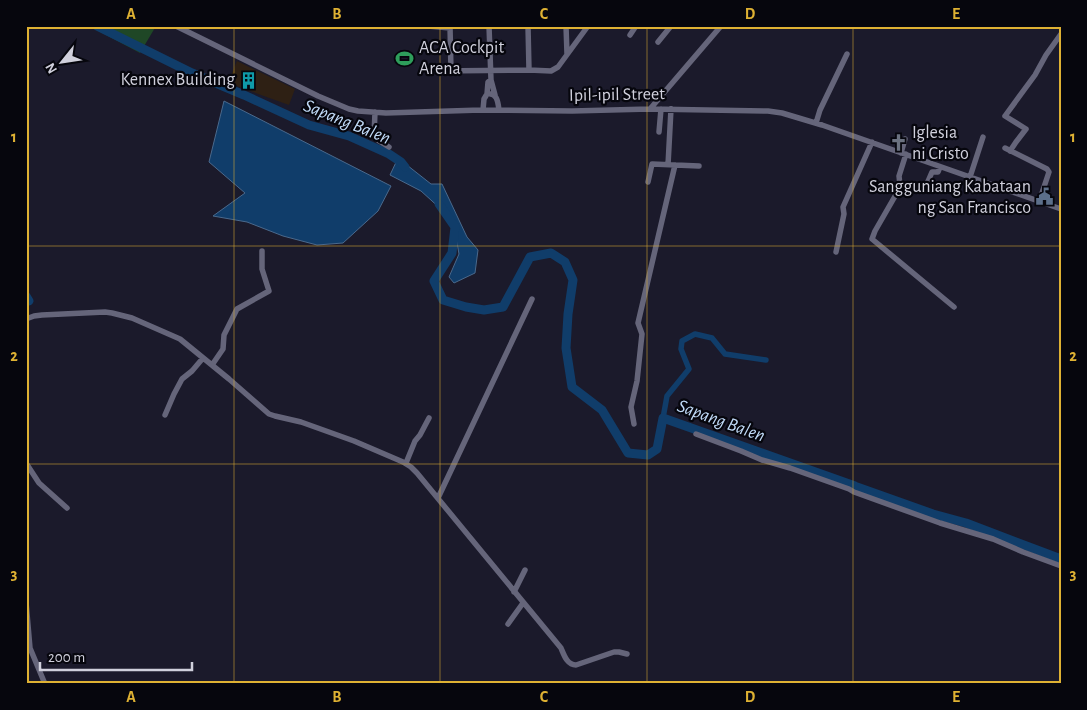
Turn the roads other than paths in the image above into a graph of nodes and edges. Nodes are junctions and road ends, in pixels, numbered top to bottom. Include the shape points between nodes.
1 (176, 26) edge
2 (428, 26) edge
3 (489, 26) edge
4 (528, 26) edge
5 (566, 26) edge
6 (588, 26) edge
7 (636, 26) edge
8 (671, 26) edge
9 (721, 26) edge
10 (450, 27) edge
11 (1061, 34) edge
12 (630, 35) dead end
13 (658, 42) dead end
14 (567, 54) junction
15 (847, 54) dead end
16 (490, 70) junction
17 (529, 70) junction
18 (437, 71) dead end
19 (451, 71) junction
20 (491, 80) junction
21 (487, 94) junction
22 (495, 95) junction
23 (650, 108) junction
24 (661, 109) junction
25 (671, 109) junction
26 (484, 110) junction
27 (499, 110) junction
28 (375, 112) junction
29 (816, 123) junction
30 (659, 132) dead end
31 (983, 137) dead end
32 (905, 139) dead end
33 (872, 142) junction
34 (389, 147) dead end
35 (904, 154) junction
36 (668, 165) junction
37 (675, 165) junction
38 (699, 166) dead end
39 (940, 167) junction
40 (970, 177) junction
41 (648, 182) dead end
42 (926, 186) dead end
43 (1040, 202) junction
44 (1061, 209) edge
45 (262, 251) dead end
46 (836, 252) dead end
47 (532, 299) dead end
48 (954, 307) dead end
49 (26, 319) edge
50 (203, 358) junction
51 (212, 366) junction
52 (165, 415) dead end
53 (429, 418) dead end
54 (634, 424) dead end
55 (696, 434) dead end
56 (26, 462) edge
57 (406, 463) junction
58 (438, 498) junction
59 (67, 508) dead end
60 (1061, 566) edge
61 (525, 570) dead end
62 (514, 592) junction
63 (26, 602) edge
64 (523, 603) junction
65 (508, 624) dead end
66 (627, 654) dead end
67 (45, 684) edge

1 - 28 street, Ipil-ipil Street via 349,109
2 - 10 street
3 - 16 street
4 - 17 street
5 - 14 street
6 - 14 street
7 - 12 street
8 - 13 street
9 - 23 street
10 - 19 street
11 - 43 street via 1005,116 1026,129 1008,150 1048,170
14 - 17 street via 552,72
15 - 29 street
16 - 17 street
16 - 19 street
16 - 20 street
18 - 19 street
20 - 21 street
20 - 22 street
21 - 22 street
21 - 26 street
22 - 27 street
23 - 24 street, Ipil-ipil Street
23 - 27 street, Ipil-ipil Street
24 - 25 street, Ipil-ipil Street
24 - 30 street
25 - 29 street, Ipil-ipil Street via 768,111
25 - 36 street
26 - 27 street, Ipil-ipil Street
26 - 28 street, Ipil-ipil Street
28 - 34 street via 374,136
29 - 33 street, Ipil-ipil Street
31 - 40 street
32 - 35 street
33 - 35 street, Ipil-ipil Street
33 - 46 street via 843,207
35 - 39 street, Ipil-ipil Street
35 - 48 street via 898,191 872,238
36 - 37 street
36 - 41 street via 652,164
37 - 38 street
37 - 54 street via 638,323 642,334 631,406
39 - 40 street, Ipil-ipil Street
39 - 42 street via 938,172 932,172
40 - 43 street, Ipil-ipil Street
43 - 44 street, Ipil-ipil Street
45 - 51 street via 262,269 269,291 237,309 224,335 224,349
47 - 58 street
49 - 50 street via 42,315 112,313 180,339
50 - 51 street
50 - 52 street via 182,379
51 - 57 street via 269,414 301,422
53 - 57 street
55 - 60 street via 905,511 993,538
56 - 59 street via 39,483
57 - 58 street
58 - 62 street
61 - 62 street
62 - 64 street
63 - 67 street via 30,648
64 - 65 street
64 - 66 street via 572,665 614,652

